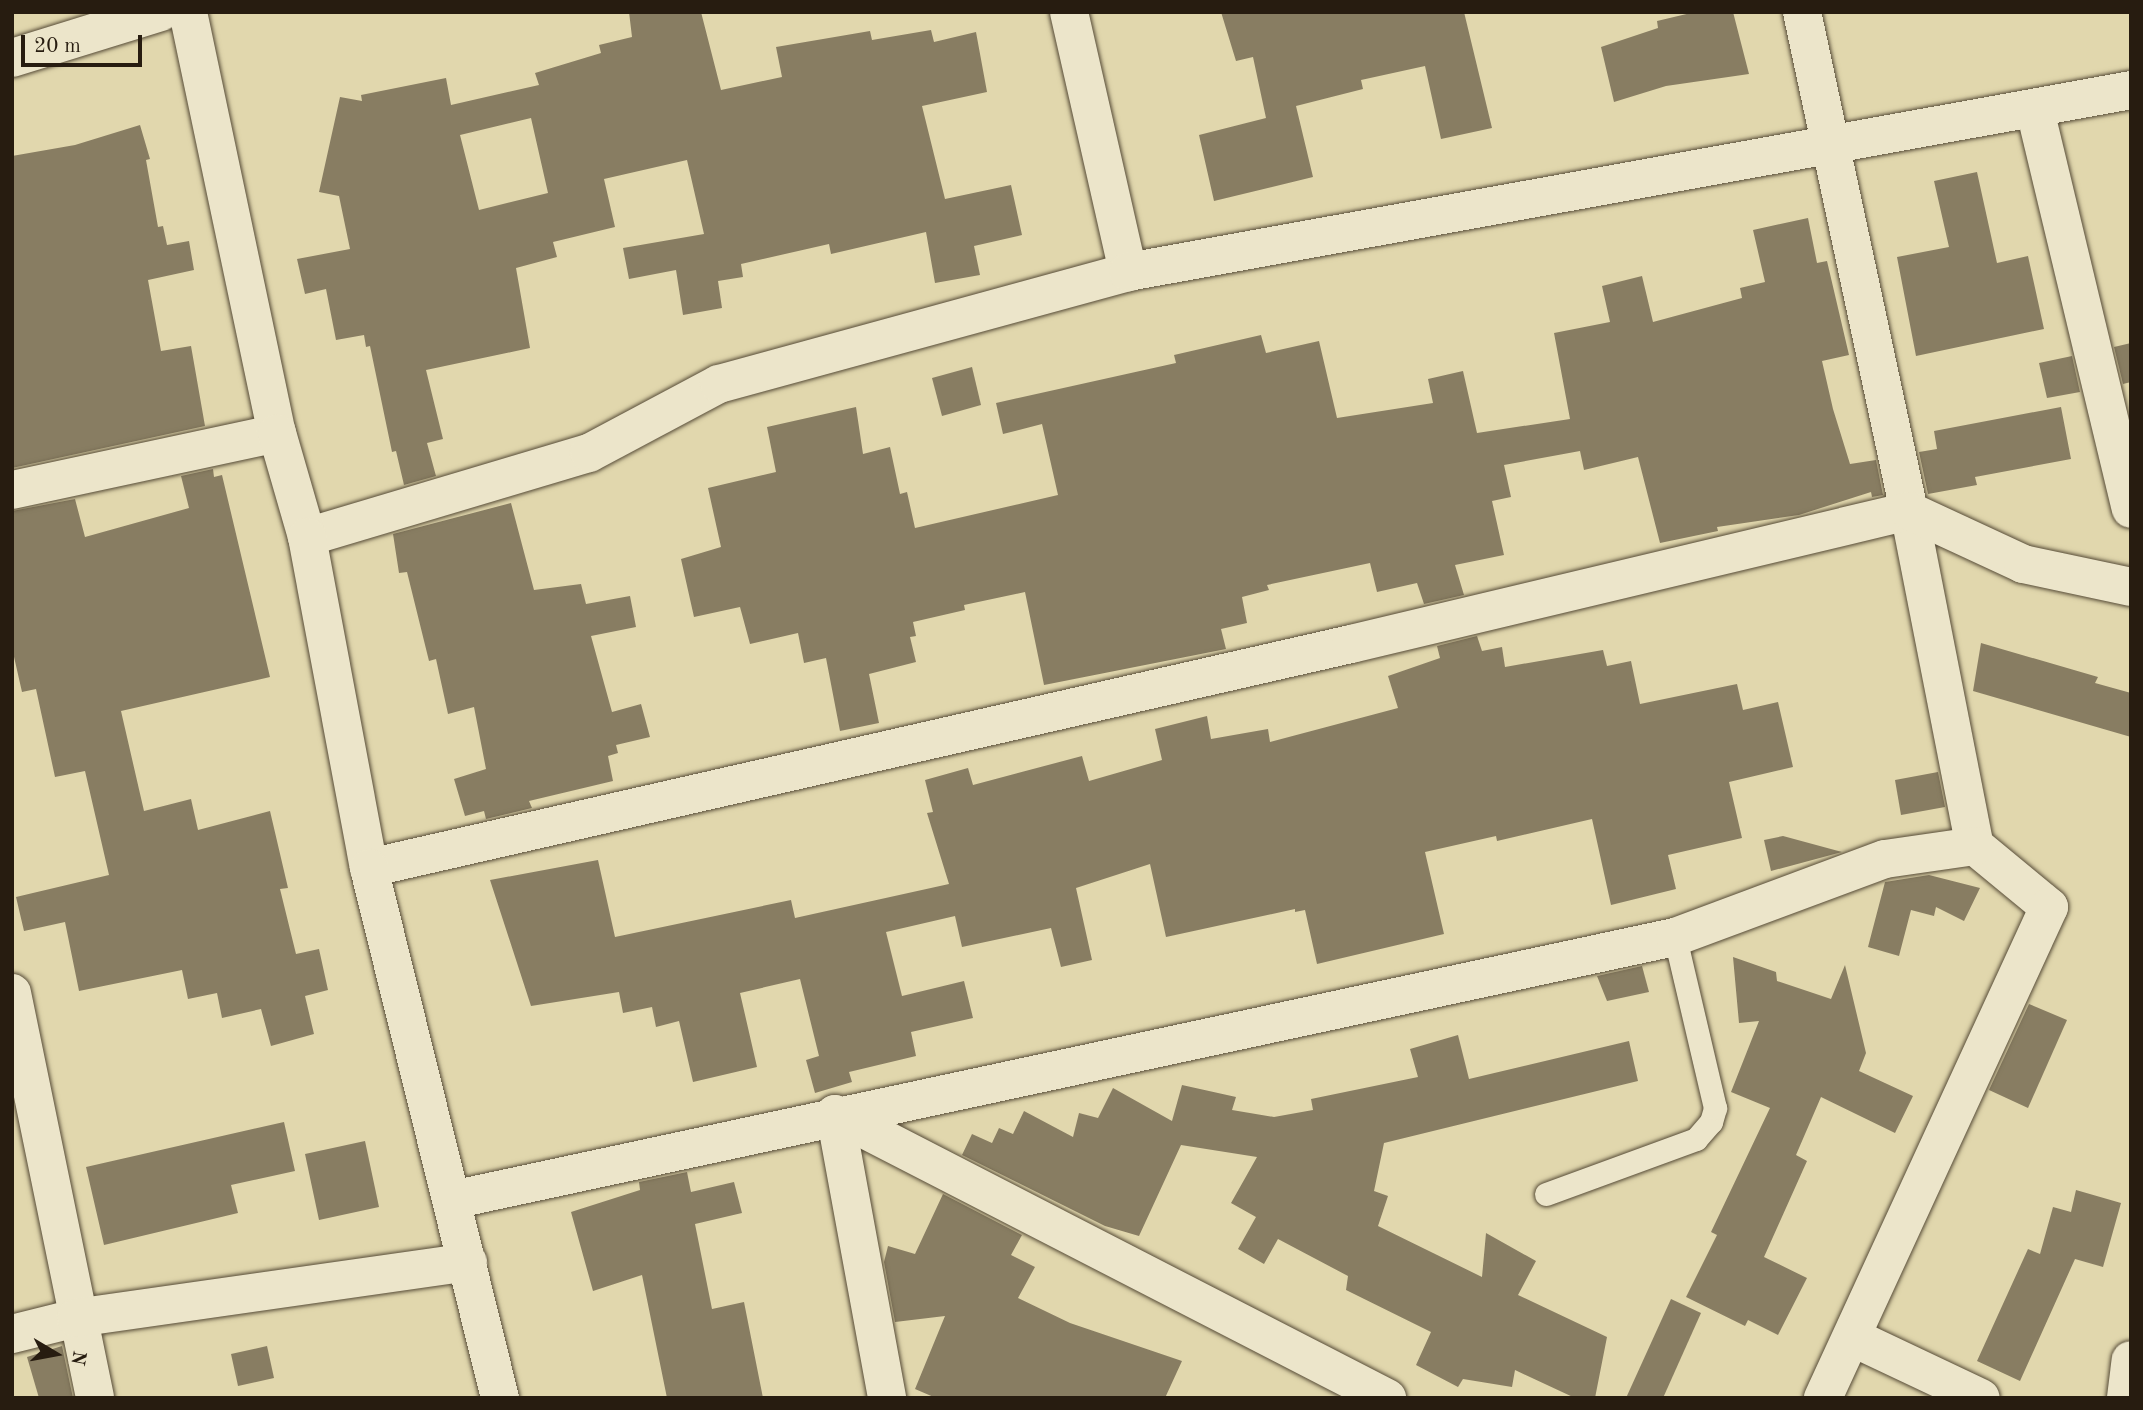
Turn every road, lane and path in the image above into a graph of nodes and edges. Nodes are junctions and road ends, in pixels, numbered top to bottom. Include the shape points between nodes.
1 (161, 12) edge
2 (188, 12) edge
3 (1069, 12) edge
4 (1802, 12) edge
5 (12, 58) edge
6 (2131, 90) edge
7 (2035, 110) junction
8 (1831, 146) junction
9 (1128, 272) junction
10 (277, 433) junction
11 (12, 490) edge
12 (2131, 509) edge
13 (1909, 511) junction
14 (307, 537) junction
15 (2131, 587) edge
16 (1975, 846) junction
17 (369, 868) junction
18 (1675, 937) junction
19 (12, 993) edge
20 (835, 1114) junction
21 (1546, 1194) dead end
22 (452, 1200) junction
23 (468, 1262) junction
24 (76, 1318) junction
25 (12, 1334) edge
26 (1854, 1338) junction
27 (2131, 1360) edge
28 (95, 1398) edge
29 (500, 1398) edge
30 (887, 1398) edge
31 (1387, 1398) edge
32 (1823, 1398) edge
33 (1981, 1398) edge
34 (2126, 1398) edge

1 - 5 street
2 - 10 street
3 - 9 street
4 - 8 street
6 - 7 street
7 - 8 street
7 - 12 street
8 - 9 street
8 - 13 street
9 - 14 street via 719,384 589,453
10 - 11 street
10 - 14 street
13 - 15 street via 2023,564
13 - 16 street
13 - 17 street via 1351,644
14 - 17 street
16 - 18 street via 1885,859
16 - 26 street via 1995,867 2046,901 2048,914
17 - 22 street
18 - 20 street
18 - 21 lane via 1715,1108 1711,1122 1696,1139
19 - 24 street
20 - 22 street
20 - 30 street
20 - 31 street
22 - 23 street
23 - 24 street
23 - 29 street
24 - 25 street
24 - 28 street
26 - 32 street
26 - 33 street
27 - 34 street

